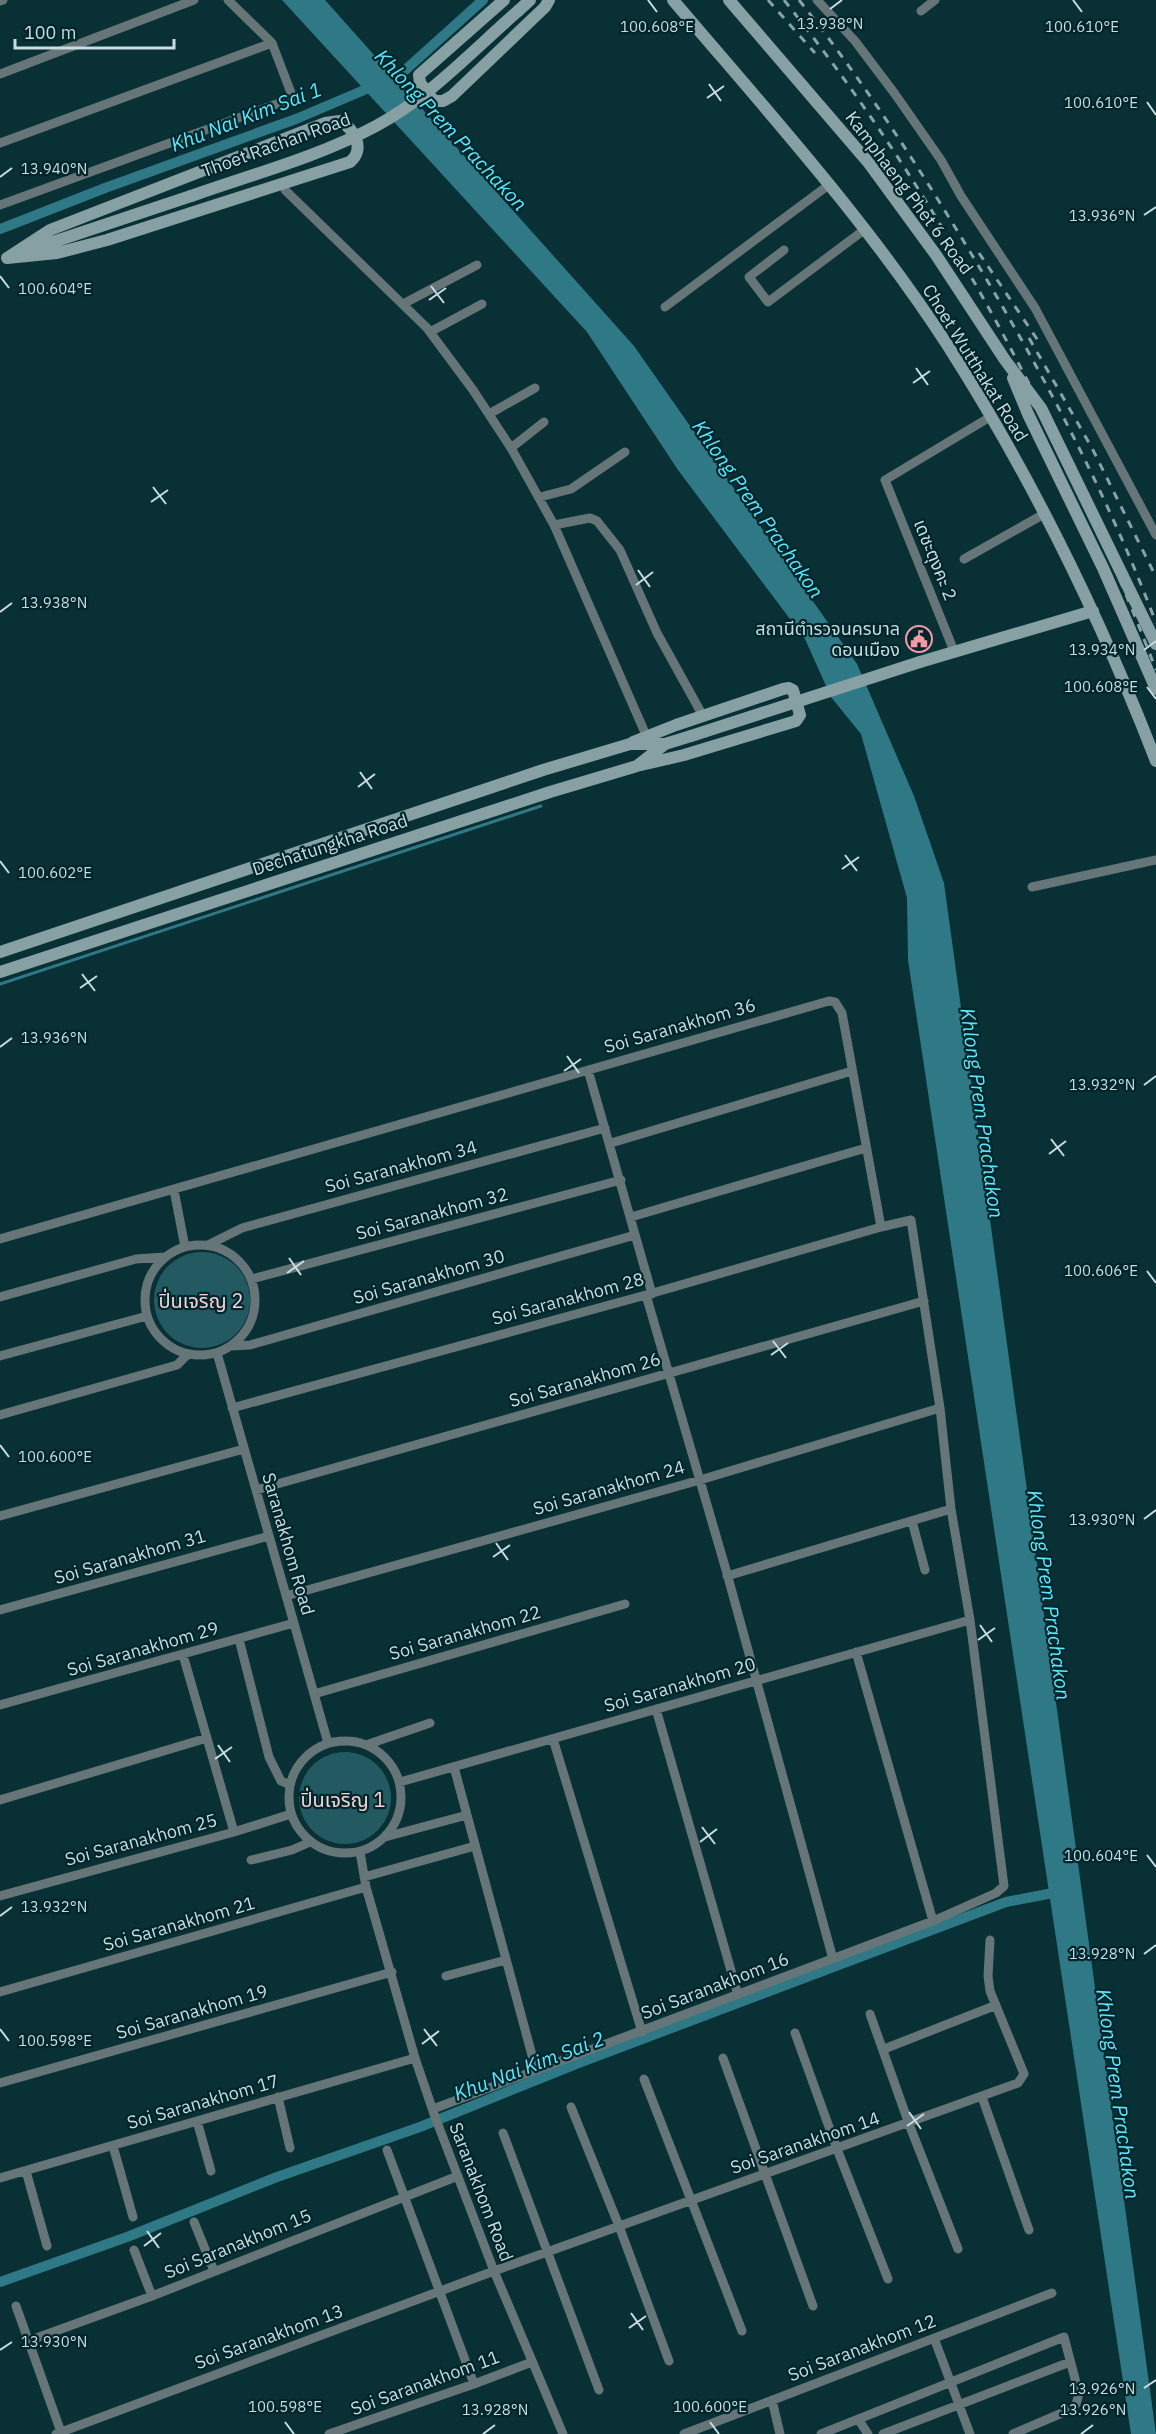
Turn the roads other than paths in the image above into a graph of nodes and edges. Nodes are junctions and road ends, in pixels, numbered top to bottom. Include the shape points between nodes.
1 (194, 0) edge
2 (228, 0) edge
3 (504, 0) edge
4 (530, 0) edge
5 (549, 0) edge
6 (673, 0) edge
7 (729, 0) edge
8 (817, 0) edge
9 (935, 0) edge
10 (921, 11) dead end
11 (272, 43) junction
12 (0, 74) edge
13 (0, 143) edge
14 (830, 184) junction
15 (285, 190) dead end
16 (0, 205) edge
17 (864, 230) junction
18 (784, 250) dead end
19 (3, 260) edge
20 (477, 266) dead end
21 (403, 304) junction
22 (482, 304) dead end
23 (665, 307) dead end
24 (430, 332) junction
25 (1005, 360) junction
26 (535, 388) dead end
27 (489, 414) junction
28 (990, 417) junction
29 (544, 422) dead end
30 (511, 448) junction
31 (625, 452) dead end
32 (540, 497) junction
33 (1044, 514) junction
34 (554, 525) junction
35 (1156, 535) edge
36 (964, 559) dead end
37 (1093, 611) junction
38 (1156, 644) edge
39 (954, 651) junction
40 (1156, 689) edge
41 (703, 716) junction
42 (646, 735) junction
43 (630, 744) junction
44 (665, 744) junction
45 (1156, 761) edge
46 (637, 766) junction
47 (1153, 860) edge
48 (1032, 887) dead end
49 (0, 952) edge
50 (0, 972) edge
51 (588, 1070) junction
52 (852, 1071) junction
53 (605, 1128) junction
54 (611, 1143) junction
55 (866, 1148) junction
56 (621, 1180) junction
57 (174, 1190) junction
58 (631, 1217) junction
59 (881, 1227) junction
60 (635, 1235) junction
61 (0, 1239) edge
62 (208, 1245) junction
63 (185, 1247) junction
64 (165, 1257) junction
65 (252, 1279) junction
66 (649, 1294) junction
67 (0, 1297) edge
68 (924, 1301) junction
69 (147, 1316) junction
70 (231, 1346) junction
71 (217, 1353) junction
72 (188, 1354) junction
73 (0, 1356) edge
74 (669, 1373) junction
75 (232, 1408) junction
76 (939, 1408) junction
77 (0, 1415) edge
78 (244, 1449) junction
79 (700, 1480) junction
80 (256, 1490) junction
81 (951, 1509) junction
82 (0, 1516) edge
83 (912, 1521) junction
84 (269, 1536) junction
85 (925, 1570) dead end
86 (727, 1576) junction
87 (286, 1596) junction
88 (625, 1604) dead end
89 (0, 1610) edge
90 (970, 1620) junction
91 (294, 1623) junction
92 (239, 1639) junction
93 (856, 1652) junction
94 (183, 1655) junction
95 (756, 1681) junction
96 (314, 1694) junction
97 (0, 1705) edge
98 (656, 1709) junction
99 (430, 1723) dead end
100 (207, 1738) junction
101 (553, 1739) junction
102 (328, 1743) junction
103 (366, 1744) junction
104 (454, 1767) junction
105 (400, 1782) junction
106 (290, 1785) junction
107 (0, 1800) edge
108 (291, 1814) junction
109 (467, 1815) junction
110 (234, 1832) junction
111 (385, 1837) junction
112 (310, 1842) junction
113 (476, 1846) junction
114 (360, 1852) junction
115 (251, 1860) dead end
116 (364, 1877) junction
117 (366, 1887) junction
118 (0, 1896) edge
119 (933, 1921) junction
120 (990, 1940) dead end
121 (833, 1959) junction
122 (506, 1960) junction
123 (392, 1972) junction
124 (446, 1976) dead end
125 (0, 1992) edge
126 (738, 1995) junction
127 (994, 2006) junction
128 (870, 2014) dead end
129 (642, 2032) junction
130 (795, 2033) dead end
131 (884, 2049) junction
132 (415, 2058) junction
133 (723, 2058) dead end
134 (536, 2070) junction
135 (644, 2079) dead end
136 (0, 2084) edge
137 (278, 2097) junction
138 (982, 2097) junction
139 (572, 2107) dead end
140 (433, 2112) junction
141 (197, 2121) junction
142 (909, 2124) junction
143 (503, 2133) dead end
144 (113, 2146) junction
145 (290, 2148) dead end
146 (837, 2149) junction
147 (387, 2150) dead end
148 (26, 2171) junction
149 (211, 2171) dead end
150 (764, 2175) junction
151 (458, 2176) junction
152 (0, 2178) edge
153 (404, 2196) junction
154 (691, 2201) junction
155 (133, 2217) dead end
156 (194, 2222) dead end
157 (620, 2226) junction
158 (1029, 2230) dead end
159 (47, 2246) dead end
160 (958, 2249) dead end
161 (134, 2250) dead end
162 (549, 2252) junction
163 (214, 2271) junction
164 (494, 2271) junction
165 (888, 2279) dead end
166 (439, 2292) junction
167 (1052, 2293) dead end
168 (152, 2296) junction
169 (16, 2306) dead end
170 (813, 2306) dead end
171 (742, 2331) dead end
172 (934, 2338) junction
173 (28, 2341) junction
174 (532, 2361) junction
175 (669, 2361) dead end
176 (1070, 2362) junction
177 (951, 2383) junction
178 (474, 2384) junction
179 (598, 2391) dead end
180 (772, 2400) junction
181 (958, 2406) junction
182 (858, 2419) junction
183 (64, 2433) edge
184 (329, 2434) edge
185 (563, 2434) edge
186 (684, 2434) edge
187 (780, 2434) edge
188 (821, 2434) edge
189 (868, 2434) edge
190 (883, 2434) edge
191 (970, 2434) edge
192 (1013, 2434) edge

1 - 12 street
2 - 11 street
3 - 5 street via 419,75 420,84 434,101 452,96
4 - 19 street, Thoet Rachan Road, bridge via 424,95 377,125 310,155
6 - 14 street, Choet Wutthakat Road
7 - 25 street, Kamphaeng Phet 6 Road via 868,162 936,255
8 - 35 street via 896,94 1035,308
9 - 10 street
11 - 13 street
11 - 16 street via 293,98
14 - 17 street, Choet Wutthakat Road
14 - 23 street
15 - 21 street
17 - 18 street via 768,302 749,277
17 - 28 street, Choet Wutthakat Road via 944,340
19 - 19 street via 50,230 326,123 340,121 354,132 358,147 350,162 107,240 57,253
20 - 21 street
21 - 24 street
22 - 24 street
24 - 27 street
25 - 38 street, Kamphaeng Phet 6 Road via 1041,408
25 - 40 street, Kamphaeng Phet 6 Road
26 - 27 street
27 - 30 street
28 - 33 street, Choet Wutthakat Road
28 - 39 street, เดชะตุงคะ 2 via 885,480
29 - 30 street
30 - 32 street
31 - 32 street via 571,489
32 - 34 street
33 - 36 street
33 - 37 street, Choet Wutthakat Road
34 - 41 street via 590,518 614,542 657,633
34 - 42 street
37 - 39 street, Dechatungkha Road
37 - 45 street, Choet Wutthakat Road
39 - 44 street, Dechatungkha Road, bridge
41 - 42 street
41 - 46 street via 789,688 800,715 796,721
42 - 43 street
43 - 44 street, Dechatungkha Road
43 - 49 street, Dechatungkha Road
44 - 46 street, Dechatungkha Road
46 - 50 street, Dechatungkha Road
47 - 48 street
51 - 52 street, Soi Saranakhom 36 via 830,1001 842,1013
51 - 53 street
51 - 57 street, Soi Saranakhom 36
52 - 54 street
52 - 55 street, Soi Saranakhom 36
53 - 54 street
53 - 62 street, Soi Saranakhom 34 via 242,1228
54 - 56 street
55 - 58 street
55 - 59 street, Soi Saranakhom 36
56 - 58 street
56 - 65 street, Soi Saranakhom 32
57 - 61 street, Soi Saranakhom 36
57 - 63 street
58 - 60 street
59 - 66 street, Soi Saranakhom 28
59 - 68 street, Soi Saranakhom 28 via 911,1220
60 - 66 street
60 - 70 street, Soi Saranakhom 30 via 250,1345
62 - 63 street
62 - 65 street via 234,1257
63 - 64 street
64 - 67 street via 136,1259
64 - 69 street via 147,1284
65 - 70 street via 253,1316 245,1333
66 - 74 street
66 - 75 street, Soi Saranakhom 28
68 - 74 street, Soi Saranakhom 26
68 - 76 street
69 - 72 street via 162,1341
69 - 73 street
70 - 71 street
71 - 72 street
71 - 75 street, Saranakhom Road
72 - 77 street via 177,1365
74 - 79 street
74 - 80 street, Soi Saranakhom 26
75 - 78 street, Saranakhom Road
76 - 79 street, Soi Saranakhom 24
76 - 81 street
78 - 80 street, Saranakhom Road
78 - 82 street
79 - 86 street
79 - 87 street, Soi Saranakhom 24
80 - 84 street, Saranakhom Road
81 - 83 street
81 - 90 street
83 - 85 street
83 - 86 street
84 - 87 street, Saranakhom Road
84 - 89 street, Soi Saranakhom 31
86 - 95 street
87 - 91 street, Saranakhom Road
88 - 96 street, Soi Saranakhom 22
90 - 93 street, Soi Saranakhom 20
90 - 119 street, Soi Saranakhom 16 via 1004,1886
91 - 92 street, Soi Saranakhom 29
91 - 96 street, Saranakhom Road
92 - 94 street, Soi Saranakhom 29
92 - 106 street via 269,1757 281,1781
93 - 95 street, Soi Saranakhom 20
93 - 119 street
94 - 97 street, Soi Saranakhom 29
94 - 100 street
95 - 98 street, Soi Saranakhom 20
95 - 121 street
96 - 102 street, Saranakhom Road
98 - 101 street, Soi Saranakhom 20
98 - 126 street
99 - 103 street
100 - 107 street
100 - 110 street
101 - 104 street, Soi Saranakhom 20
101 - 129 street
102 - 103 street
102 - 106 street via 303,1759
103 - 105 street via 393,1766
104 - 105 street, Soi Saranakhom 20
104 - 109 street
105 - 111 street via 402,1802
106 - 108 street
108 - 110 street, Soi Saranakhom 25
108 - 112 street via 298,1830
109 - 111 street
109 - 113 street
110 - 118 street, Soi Saranakhom 25
111 - 114 street
112 - 114 street via 326,1851
112 - 115 street
113 - 116 street
113 - 122 street
114 - 116 street, Saranakhom Road
116 - 117 street, Saranakhom Road
117 - 123 street, Saranakhom Road
117 - 125 street, Soi Saranakhom 21
119 - 121 street, Soi Saranakhom 16
120 - 127 street, Soi Saranakhom 14 via 988,1976
121 - 126 street, Soi Saranakhom 16
122 - 124 street
122 - 134 street
123 - 132 street, Saranakhom Road
123 - 136 street, Soi Saranakhom 19
126 - 129 street, Soi Saranakhom 16
127 - 131 street
127 - 138 street, Soi Saranakhom 14 via 1024,2074 1018,2083
128 - 131 street
129 - 134 street, Soi Saranakhom 16
130 - 146 street
131 - 142 street
132 - 137 street, Soi Saranakhom 17
132 - 140 street, Saranakhom Road
133 - 150 street
134 - 140 street, Soi Saranakhom 16
135 - 154 street
137 - 141 street, Soi Saranakhom 17
137 - 145 street
138 - 142 street, Soi Saranakhom 14
138 - 158 street
139 - 157 street
140 - 151 street, Saranakhom Road
141 - 144 street, Soi Saranakhom 17
141 - 149 street
142 - 146 street, Soi Saranakhom 14
142 - 160 street
143 - 162 street
144 - 148 street, Soi Saranakhom 17
144 - 155 street
146 - 150 street, Soi Saranakhom 14
146 - 165 street
147 - 153 street
148 - 152 street, Soi Saranakhom 17
148 - 159 street
150 - 154 street, Soi Saranakhom 14
150 - 170 street
151 - 153 street, Soi Saranakhom 15
151 - 164 street, Saranakhom Road
153 - 163 street, Soi Saranakhom 15
153 - 166 street
154 - 157 street, Soi Saranakhom 14
154 - 171 street
156 - 163 street
157 - 162 street, Soi Saranakhom 14
157 - 175 street
161 - 168 street
162 - 164 street, Soi Saranakhom 14
162 - 179 street
163 - 168 street, Soi Saranakhom 15
164 - 166 street, Soi Saranakhom 13
164 - 174 street, Saranakhom Road
166 - 178 street
166 - 183 street, Soi Saranakhom 13
167 - 172 street, Soi Saranakhom 12
168 - 173 street, Soi Saranakhom 15
169 - 173 street
172 - 177 street
172 - 180 street, Soi Saranakhom 12
173 - 183 street
174 - 178 street, Soi Saranakhom 11
174 - 185 street, Saranakhom Road
176 - 177 street via 1064,2337
176 - 181 street
176 - 192 street via 1079,2394 1076,2404
177 - 181 street
177 - 182 street
178 - 184 street, Soi Saranakhom 11
180 - 186 street, Soi Saranakhom 12
180 - 187 street
181 - 190 street
181 - 191 street
182 - 188 street
182 - 189 street

